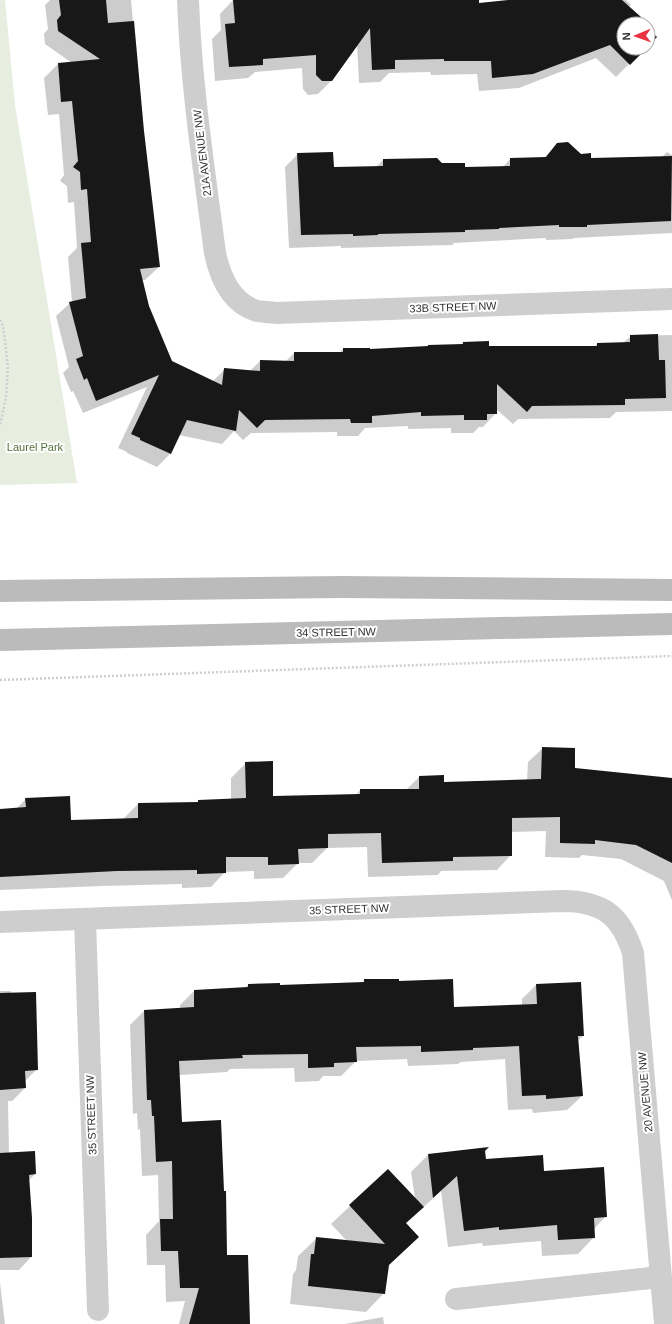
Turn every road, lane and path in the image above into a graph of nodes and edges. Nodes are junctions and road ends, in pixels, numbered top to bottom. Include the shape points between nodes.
1 (188, 0) edge
2 (672, 299) edge
3 (237, 300) joint
4 (0, 320) edge
5 (0, 425) edge
6 (672, 590) edge
7 (0, 591) edge
8 (672, 624) edge
9 (0, 640) edge
10 (672, 656) edge
11 (0, 680) edge
12 (611, 914) joint
13 (85, 920) junction
14 (0, 922) edge
15 (660, 1277) junction
16 (456, 1299) dead end
17 (98, 1310) dead end
18 (664, 1324) edge

1 - 3 street, 21A AVENUE NW via 192,71 214,253 227,288
2 - 3 street, 33B STREET NW via 276,313 258,311
4 - 5 path via 8,367 6,397
6 - 7 main road via 342,587
8 - 9 main road, 34 STREET NW
10 - 11 path
12 - 13 street, 35 STREET NW via 586,903 562,900
12 - 15 street, 20 AVENUE NW via 628,936 633,954
13 - 14 street, 35 STREET NW
13 - 17 street, 35 STREET NW
15 - 16 street
15 - 18 street, 20 AVENUE NW

